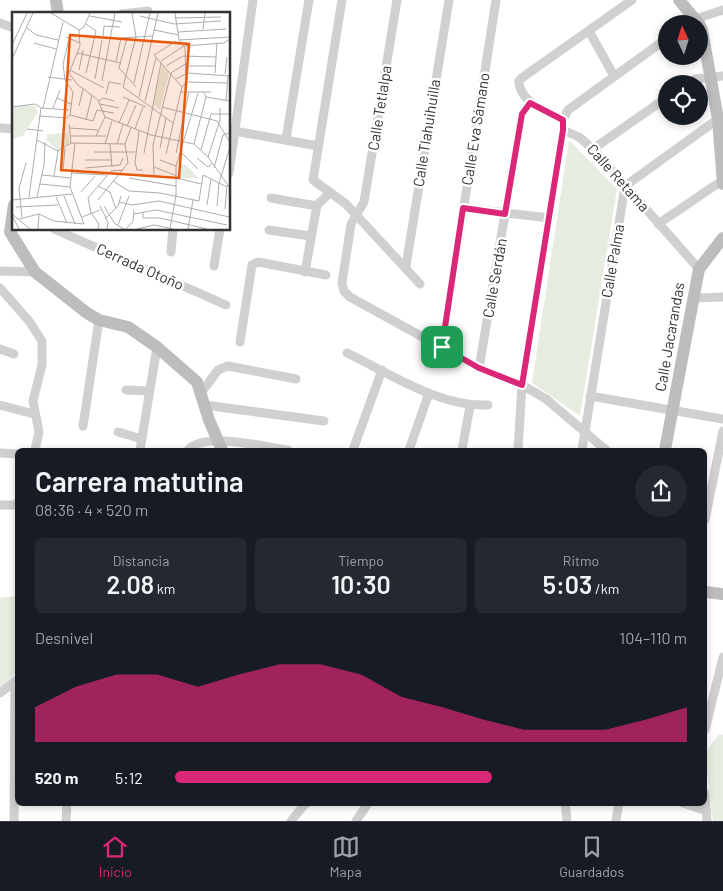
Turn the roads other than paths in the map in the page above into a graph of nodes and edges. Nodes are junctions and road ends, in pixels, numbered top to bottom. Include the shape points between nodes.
1 (149, 0) edge
2 (253, 0) edge
3 (309, 0) edge
4 (342, 0) edge
5 (397, 0) edge
6 (449, 0) edge
7 (496, 0) edge
8 (632, 0) edge
9 (680, 0) edge
10 (723, 10) edge
11 (148, 12) edge
12 (690, 15) edge
13 (708, 16) edge
14 (0, 23) edge
15 (12, 27) edge
16 (588, 31) junction
17 (658, 45) edge
18 (708, 48) edge
19 (614, 76) junction
20 (717, 76) edge
21 (530, 103) junction
22 (658, 104) edge
23 (718, 119) junction
24 (563, 120) junction
25 (232, 130) edge
26 (563, 130) junction
27 (722, 135) edge
28 (286, 139) junction
29 (318, 146) junction
30 (593, 149) junction
31 (230, 159) edge
32 (723, 180) edge
33 (723, 184) edge
34 (625, 186) junction
35 (330, 193) junction
36 (271, 198) dead end
37 (317, 206) junction
38 (463, 208) junction
39 (356, 214) junction
40 (505, 214) junction
41 (12, 217) edge
42 (550, 218) junction
43 (658, 224) junction
44 (56, 230) edge
45 (173, 230) edge
46 (220, 230) edge
47 (268, 230) dead end
48 (311, 236) junction
49 (723, 238) edge
50 (171, 252) dead end
51 (214, 266) dead end
52 (406, 266) junction
53 (699, 269) junction
54 (0, 272) edge
55 (35, 272) junction
56 (305, 272) junction
57 (326, 275) dead end
58 (420, 284) dead end
59 (0, 288) edge
60 (723, 297) edge
61 (693, 298) junction
62 (226, 305) dead end
63 (99, 320) junction
64 (240, 342) dead end
65 (442, 347) junction
66 (157, 348) junction
67 (0, 349) edge
68 (347, 353) dead end
69 (14, 354) dead end
70 (479, 368) junction
71 (382, 370) junction
72 (296, 379) dead end
73 (522, 385) junction
74 (126, 390) dead end
75 (149, 391) junction
76 (201, 393) junction
77 (429, 393) junction
78 (590, 396) junction
79 (0, 405) edge
80 (205, 405) junction
81 (488, 405) dead end
82 (470, 406) junction
83 (673, 409) junction
84 (34, 414) junction
85 (723, 419) edge
86 (324, 421) dead end
87 (83, 426) dead end
88 (584, 431) junction
89 (723, 431) edge
90 (118, 432) dead end
91 (142, 439) junction
92 (219, 445) edge
93 (35, 448) edge
94 (140, 448) edge
95 (191, 448) edge
96 (260, 448) edge
97 (354, 448) edge
98 (410, 448) edge
99 (462, 448) edge
100 (518, 448) edge
101 (582, 448) edge
102 (604, 448) edge
103 (665, 448) edge
104 (0, 453) edge
105 (15, 454) edge
106 (15, 504) edge
107 (0, 505) edge
108 (707, 510) edge
109 (707, 592) edge
110 (723, 594) edge
111 (722, 663) edge
112 (15, 681) edge
113 (0, 693) edge
114 (707, 722) edge
115 (15, 750) edge
116 (67, 806) edge
117 (303, 806) edge
118 (366, 806) edge
119 (565, 806) edge
120 (618, 806) edge
121 (692, 806) edge
122 (706, 806) edge
123 (707, 811) junction
124 (14, 821) edge
125 (66, 821) edge
126 (292, 821) edge
127 (356, 821) edge
128 (567, 821) edge
129 (616, 821) edge
130 (707, 821) edge

1 - 11 street
2 - 25 street
3 - 28 street
4 - 29 street
5 - 39 street, Calle Tetlalpa via 371,170 364,202
6 - 52 street, Calle Tlahuihuilla
7 - 38 street, Calle Eva Sámano
8 - 16 street
9 - 12 street
10 - 13 street
14 - 15 street
16 - 19 street
16 - 21 street via 519,81 519,87
17 - 19 street
18 - 20 street
19 - 24 street via 568,110
20 - 23 street
21 - 24 street
21 - 40 street, Calle Serdán via 522,114
22 - 30 street
23 - 27 street
23 - 34 street
24 - 26 street
25 - 28 street
25 - 31 street
26 - 30 street, Calle Retama via 579,136
26 - 42 street
27 - 32 street
28 - 29 street
29 - 35 street via 313,180
30 - 34 street, Calle Retama
32 - 33 street
32 - 43 street
34 - 43 street, Calle Retama
34 - 78 street, Calle Palma
35 - 37 street
35 - 39 street
36 - 37 street
37 - 48 street
38 - 40 street
38 - 65 street, Calle Eva Sámano
39 - 52 street
39 - 65 street, Calle Tetlalpa via 351,224 342,283 344,291
40 - 42 street
40 - 70 street, Calle Serdán
41 - 55 street via 10,232
42 - 73 street
43 - 53 street, Calle Retama
44 - 62 street, Cerrada Otoño
45 - 50 street
46 - 51 street
47 - 48 street
48 - 56 street
49 - 53 street, Calle Jacarandas
52 - 58 street
53 - 61 street, Calle Jacarandas
54 - 55 street
55 - 63 street via 60,294
56 - 57 street
56 - 64 street via 258,262 252,265
59 - 84 street via 42,342 42,365 33,401
60 - 61 street
61 - 83 street, Calle Jacarandas
63 - 66 street via 128,327
63 - 87 street
65 - 70 street
66 - 75 street
66 - 76 street via 197,382
67 - 69 street
68 - 71 street
70 - 73 street
71 - 77 street
71 - 97 street
72 - 76 street via 228,366 218,370
73 - 88 street via 546,399
73 - 100 street
74 - 75 street
75 - 91 street
76 - 80 street
77 - 82 street
77 - 98 street
78 - 83 street
78 - 88 street, Calle Palma
79 - 84 street
80 - 86 street
80 - 92 street
81 - 82 street
82 - 99 street
83 - 85 street
83 - 103 street, Calle Jacarandas
84 - 93 street via 39,432
88 - 101 street, Calle Palma
88 - 102 street
89 - 108 street
90 - 91 street
91 - 94 street
92 - 95 street via 197,443
92 - 96 street
104 - 105 street
106 - 107 street
109 - 110 street
111 - 114 street
112 - 113 street
115 - 124 street
116 - 125 street
117 - 126 street
118 - 127 street
119 - 128 street
120 - 129 street
121 - 123 street
122 - 123 street
123 - 130 street

